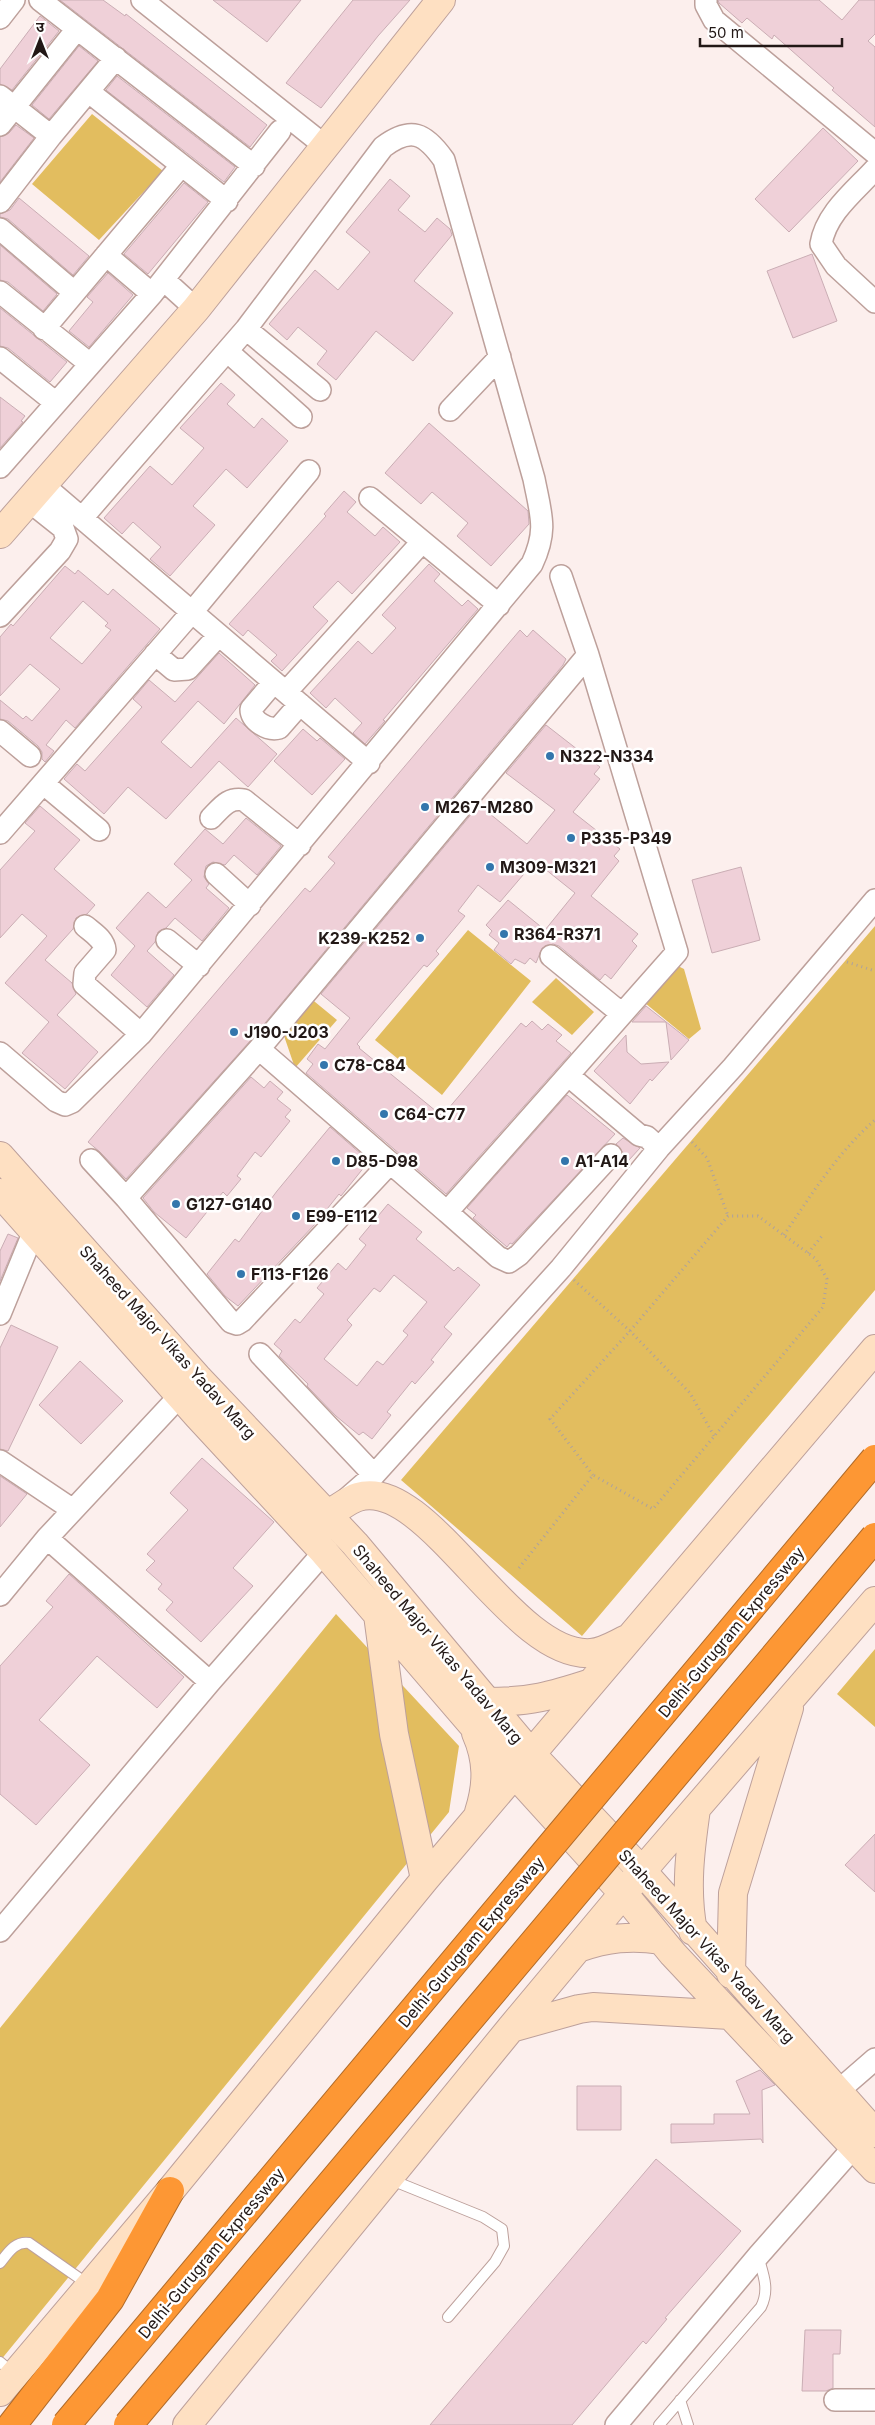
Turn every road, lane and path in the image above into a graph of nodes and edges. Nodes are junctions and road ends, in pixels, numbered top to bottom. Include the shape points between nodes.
1 (14, 0) edge
2 (40, 0) edge
3 (142, 0) edge
4 (441, 0) edge
5 (706, 0) edge
6 (0, 18) edge
7 (77, 29) junction
8 (116, 58) junction
9 (89, 92) junction
10 (8, 102) edge
11 (0, 125) edge
12 (280, 132) dead end
13 (51, 136) junction
14 (325, 146) junction
15 (875, 153) edge
16 (181, 166) junction
17 (254, 166) junction
18 (875, 169) edge
19 (227, 201) junction
20 (0, 202) edge
21 (0, 229) edge
22 (106, 255) junction
23 (158, 287) junction
24 (0, 292) edge
25 (74, 292) junction
26 (875, 302) edge
27 (196, 309) junction
28 (44, 329) junction
29 (246, 329) junction
30 (227, 351) junction
31 (0, 358) edge
32 (500, 358) junction
33 (90, 364) junction
34 (320, 390) dead end
35 (56, 402) junction
36 (450, 410) dead end
37 (301, 417) dead end
38 (0, 468) edge
39 (308, 471) dead end
40 (36, 493) junction
41 (370, 498) dead end
42 (82, 518) junction
43 (0, 534) edge
44 (422, 542) junction
45 (561, 576) dead end
46 (499, 605) junction
47 (192, 612) junction
48 (0, 616) edge
49 (219, 635) junction
50 (155, 654) junction
51 (588, 655) junction
52 (287, 692) junction
53 (0, 731) edge
54 (30, 756) dead end
55 (369, 763) junction
56 (44, 784) junction
57 (211, 818) dead end
58 (98, 830) dead end
59 (0, 833) edge
60 (300, 845) junction
61 (216, 874) dead end
62 (875, 900) edge
63 (250, 905) junction
64 (85, 926) dead end
65 (167, 940) dead end
66 (831, 952) junction
67 (551, 956) dead end
68 (199, 966) junction
69 (875, 970) edge
70 (622, 1014) junction
71 (141, 1034) junction
72 (259, 1049) junction
73 (0, 1053) edge
74 (572, 1072) junction
75 (875, 1120) edge
76 (677, 1128) junction
77 (653, 1143) junction
78 (610, 1155) dead end
79 (0, 1156) edge
80 (91, 1160) dead end
81 (390, 1163) junction
82 (0, 1193) edge
83 (126, 1198) junction
84 (447, 1212) junction
85 (728, 1216) junction
86 (34, 1231) junction
87 (784, 1235) junction
88 (822, 1236) dead end
89 (808, 1253) junction
90 (561, 1268) junction
91 (0, 1314) edge
92 (630, 1332) junction
93 (875, 1349) edge
94 (260, 1354) dead end
95 (189, 1386) junction
96 (714, 1436) junction
97 (875, 1459) edge
98 (0, 1461) edge
99 (374, 1475) junction
100 (593, 1475) junction
101 (73, 1510) junction
102 (328, 1514) junction
103 (875, 1537) edge
104 (47, 1538) junction
105 (324, 1552) junction
106 (519, 1568) dead end
107 (0, 1595) edge
108 (875, 1601) edge
109 (378, 1615) junction
110 (629, 1638) junction
111 (210, 1682) junction
112 (592, 1682) junction
113 (792, 1697) junction
114 (479, 1712) junction
115 (523, 1763) junction
116 (696, 1809) junction
117 (478, 1816) junction
118 (642, 1871) junction
119 (425, 1879) junction
120 (623, 1894) junction
121 (0, 1931) edge
122 (693, 1931) junction
123 (661, 1940) junction
124 (578, 1948) junction
125 (731, 1974) junction
126 (730, 2015) junction
127 (510, 2028) junction
128 (875, 2059) edge
129 (837, 2092) junction
130 (865, 2140) edge
131 (875, 2169) edge
132 (388, 2179) junction
133 (170, 2191) junction
134 (758, 2256) junction
135 (0, 2263) edge
136 (90, 2286) junction
137 (448, 2317) dead end
138 (5, 2376) edge
139 (680, 2400) junction
140 (835, 2400) dead end
141 (875, 2400) edge
142 (189, 2424) edge
143 (12, 2425) edge
144 (66, 2425) edge
145 (128, 2425) edge
146 (616, 2425) edge
147 (659, 2425) edge
148 (688, 2425) edge

1 - 6 street
2 - 7 street
3 - 14 street
4 - 14 main road
5 - 15 street via 714,20
7 - 8 street
7 - 10 street
8 - 9 street
8 - 17 street
9 - 13 street
9 - 16 street
10 - 11 street
10 - 13 street
12 - 17 street
13 - 20 street
14 - 27 main road
16 - 19 street
16 - 22 street
17 - 19 street
18 - 26 street via 834,213 823,230 820,244 836,266
19 - 23 street
21 - 25 street
22 - 23 street
22 - 25 street
23 - 27 street
23 - 33 street
24 - 28 street
25 - 28 street
27 - 40 main road
28 - 33 street
29 - 30 street
29 - 32 street via 383,147 410,134 422,136 444,160
29 - 34 street
30 - 37 street
30 - 42 street
31 - 35 street
32 - 36 street
32 - 46 street via 544,527 541,546 532,564
33 - 35 street
35 - 38 street
39 - 47 street
40 - 42 street
40 - 43 main road
40 - 48 street via 63,528 67,539 60,551
41 - 44 street
42 - 47 street
44 - 46 street
44 - 52 street
45 - 51 street
46 - 55 street
47 - 49 street
47 - 50 street
49 - 50 street via 188,669 174,670
49 - 52 street
50 - 56 street
51 - 70 street via 676,947 673,959
51 - 72 street
52 - 55 street
53 - 54 street
55 - 60 street
56 - 58 street
56 - 59 street
57 - 60 street via 226,802 235,798 244,800
60 - 63 street
61 - 63 street
62 - 66 street
63 - 68 street
64 - 71 street via 100,939 106,950 85,973 84,984
65 - 68 street
66 - 69 path via 845,961
66 - 76 street
67 - 70 street
68 - 71 street
70 - 74 street
71 - 73 street via 72,1102 64,1105
72 - 81 street
72 - 83 street
74 - 77 street via 639,1135
74 - 84 street
75 - 87 path via 860,1133 817,1186
76 - 77 street
76 - 85 path via 707,1158
77 - 90 street
78 - 84 street via 509,1262 498,1257
79 - 95 main road, Shaheed Major Vikas Yadav Marg
80 - 83 street
81 - 83 street via 237,1324 231,1322
81 - 84 street
82 - 86 main road, Shaheed Major Vikas Yadav Marg
85 - 87 path via 758,1216
85 - 92 path
86 - 91 street
86 - 95 main road, Shaheed Major Vikas Yadav Marg
87 - 89 path
88 - 89 path
89 - 96 path via 816,1259 827,1279 823,1307
90 - 92 path
90 - 99 street
92 - 96 path via 690,1393
92 - 100 path via 550,1419
93 - 110 main road
94 - 99 street
95 - 101 street
95 - 102 main road, Shaheed Major Vikas Yadav Marg
95 - 105 main road, Shaheed Major Vikas Yadav Marg
96 - 100 path via 653,1509
97 - 144 highway, Delhi-Gurugram Expressway, bridge
98 - 101 street
99 - 102 street
100 - 106 path
101 - 104 street
102 - 110 main road via 359,1497 382,1496 398,1502 446,1543 516,1614 552,1643 576,1652 591,1653
102 - 114 main road, Shaheed Major Vikas Yadav Marg
103 - 145 highway, bridge
104 - 107 street
104 - 111 street
105 - 109 main road, Shaheed Major Vikas Yadav Marg
105 - 111 street
108 - 113 main road
109 - 114 main road, Shaheed Major Vikas Yadav Marg
109 - 119 main road via 394,1734
110 - 112 main road
111 - 121 street
112 - 114 main road via 548,1697
112 - 115 main road
113 - 116 main road
113 - 125 main road via 733,1893
114 - 115 main road, Shaheed Major Vikas Yadav Marg
114 - 117 main road via 486,1767 485,1792
115 - 117 main road
115 - 118 main road, Shaheed Major Vikas Yadav Marg
115 - 120 main road, Shaheed Major Vikas Yadav Marg
116 - 118 main road
116 - 122 main road via 688,1871 688,1907
117 - 119 main road
118 - 120 main road
118 - 122 main road, Shaheed Major Vikas Yadav Marg
119 - 133 main road
120 - 123 main road, Shaheed Major Vikas Yadav Marg
120 - 124 main road
122 - 125 main road, Shaheed Major Vikas Yadav Marg
123 - 124 main road via 619,1937
123 - 126 main road, Shaheed Major Vikas Yadav Marg
124 - 127 main road
125 - 129 main road, Shaheed Major Vikas Yadav Marg
126 - 127 main road via 593,2007
126 - 130 main road, Shaheed Major Vikas Yadav Marg
127 - 132 main road
128 - 129 street
129 - 130 main road, Shaheed Major Vikas Yadav Marg
130 - 131 main road, Shaheed Major Vikas Yadav Marg
130 - 134 street
132 - 137 lane via 483,2217 502,2229 504,2246 496,2262
132 - 142 main road
133 - 136 main road
133 - 143 highway via 110,2298
134 - 139 lane via 766,2288 761,2307
134 - 146 street
135 - 136 lane via 16,2245 29,2243
136 - 138 main road
139 - 147 lane
139 - 148 lane
140 - 141 street

